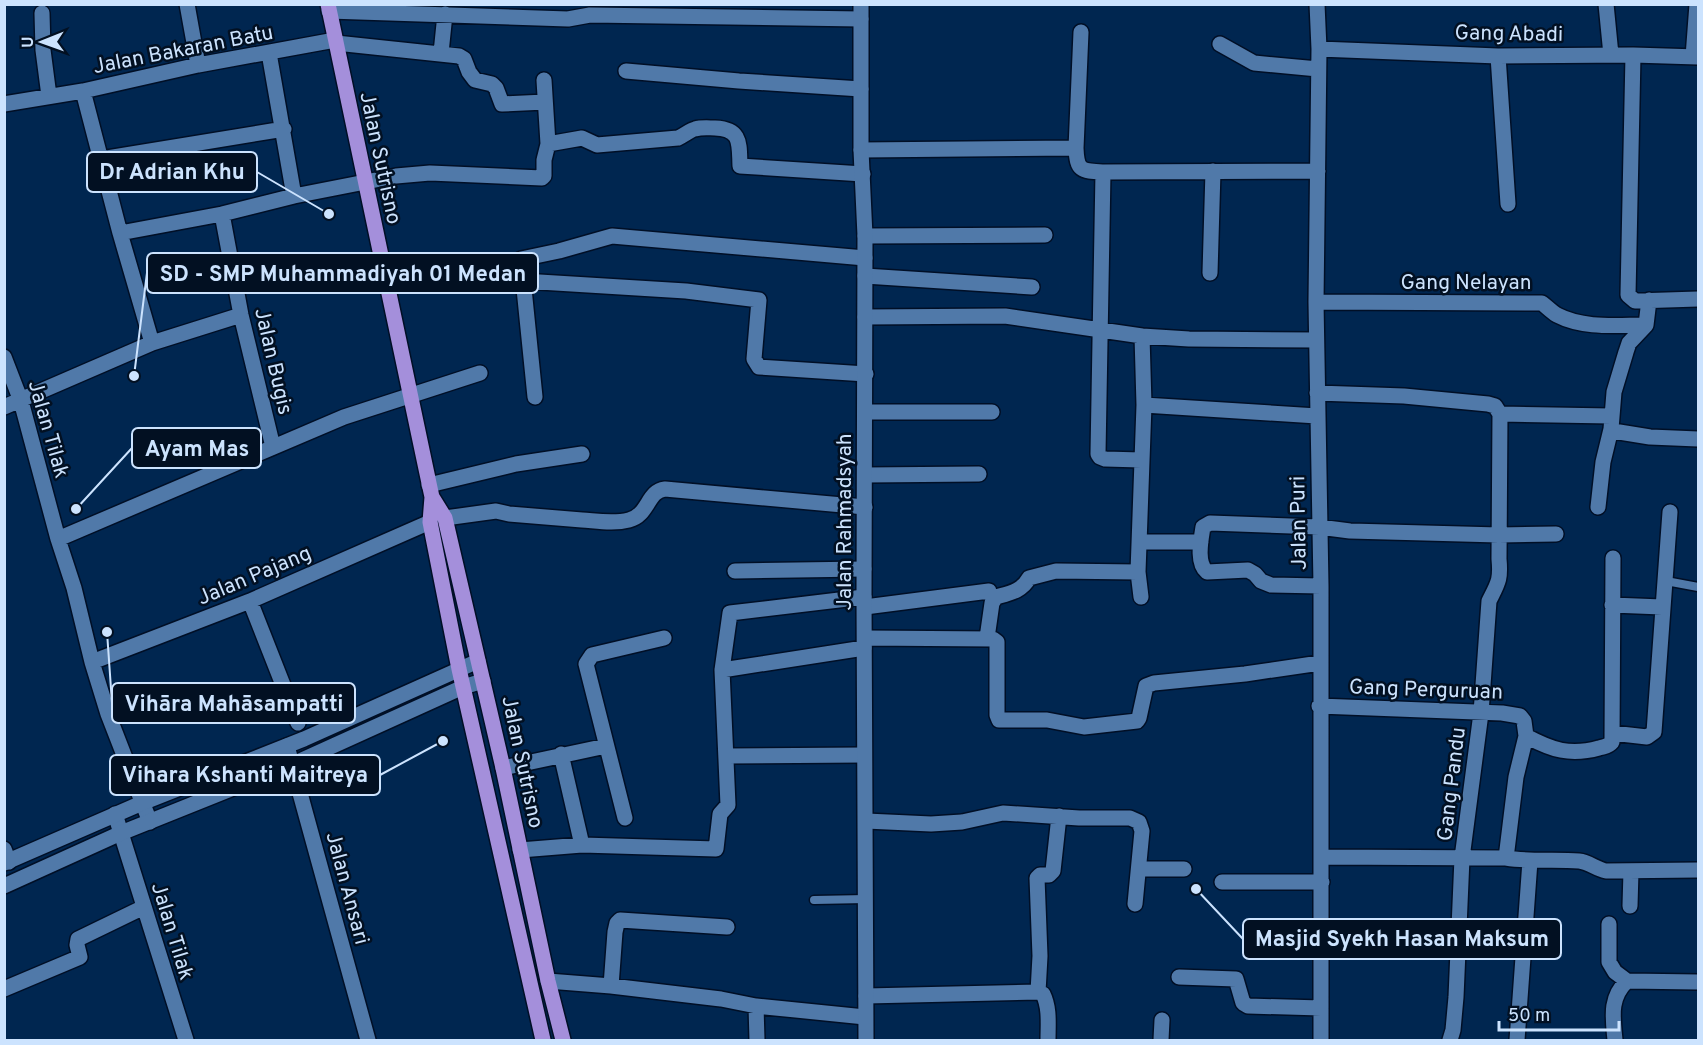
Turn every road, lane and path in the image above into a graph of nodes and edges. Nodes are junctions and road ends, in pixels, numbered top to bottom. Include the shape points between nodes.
1 (187, 4) edge
2 (1317, 4) edge
3 (1606, 4) edge
4 (1696, 4) edge
5 (328, 8) edge
6 (619, 10) edge
7 (536, 11) edge
8 (861, 12) edge
9 (42, 13) dead end
10 (445, 14) junction
11 (1081, 32) dead end
12 (335, 42) junction
13 (1220, 44) dead end
14 (1319, 49) junction
15 (269, 53) junction
16 (441, 54) junction
17 (1611, 55) junction
18 (1633, 55) junction
19 (1498, 56) junction
20 (1696, 57) edge
21 (198, 65) junction
22 (1318, 69) junction
23 (626, 71) dead end
24 (544, 81) dead end
25 (861, 88) junction
26 (83, 91) junction
27 (49, 96) junction
28 (545, 102) junction
29 (4, 104) edge
30 (284, 129) junction
31 (548, 144) junction
32 (1076, 148) junction
33 (861, 150) junction
34 (101, 159) junction
35 (1213, 171) junction
36 (1318, 171) junction
37 (1103, 172) junction
38 (863, 174) junction
39 (364, 182) junction
40 (294, 196) junction
41 (1508, 204) dead end
42 (222, 214) junction
43 (120, 233) junction
44 (1045, 235) dead end
45 (865, 236) junction
46 (865, 258) junction
47 (1210, 273) dead end
48 (865, 276) junction
49 (523, 281) junction
50 (1032, 287) dead end
51 (1698, 299) edge
52 (1642, 301) junction
53 (1316, 302) junction
54 (241, 315) junction
55 (865, 317) junction
56 (1646, 325) junction
57 (1099, 330) junction
58 (1142, 336) junction
59 (1316, 340) junction
60 (152, 343) junction
61 (4, 357) edge
62 (480, 373) dead end
63 (866, 374) junction
64 (1317, 393) junction
65 (411, 394) junction
66 (535, 397) dead end
67 (21, 401) junction
68 (1144, 405) junction
69 (4, 407) edge
70 (865, 412) junction
71 (992, 412) dead end
72 (1500, 414) junction
73 (1317, 416) junction
74 (1611, 423) junction
75 (1698, 439) edge
76 (273, 447) junction
77 (582, 454) dead end
78 (1141, 460) junction
79 (979, 474) dead end
80 (865, 475) junction
81 (431, 491) junction
82 (865, 507) junction
83 (1598, 507) dead end
84 (1670, 512) dead end
85 (437, 520) junction
86 (1319, 527) junction
87 (1556, 534) dead end
88 (1499, 535) junction
89 (57, 539) junction
90 (1140, 542) junction
91 (1201, 542) junction
92 (1612, 558) dead end
93 (864, 569) junction
94 (735, 571) dead end
95 (1138, 572) junction
96 (1666, 582) junction
97 (1321, 586) junction
98 (1698, 587) edge
99 (989, 591) dead end
100 (1141, 597) dead end
101 (250, 601) junction
102 (864, 602) junction
103 (1612, 605) junction
104 (1662, 607) junction
105 (664, 638) dead end
106 (987, 638) junction
107 (864, 643) junction
108 (478, 661) junction
109 (92, 662) junction
110 (1320, 663) junction
111 (459, 669) junction
112 (722, 670) junction
113 (483, 681) junction
114 (464, 687) junction
115 (1319, 706) junction
116 (1481, 713) junction
117 (298, 723) dead end
118 (1612, 734) junction
119 (1526, 736) junction
120 (287, 746) junction
121 (606, 746) junction
122 (561, 754) junction
123 (864, 754) junction
124 (726, 756) junction
125 (293, 764) junction
126 (503, 768) junction
127 (142, 803) junction
128 (115, 814) junction
129 (1059, 816) junction
130 (625, 818) dead end
131 (866, 821) junction
132 (150, 822) junction
133 (121, 833) junction
134 (582, 845) junction
135 (520, 850) junction
136 (1322, 857) junction
137 (6, 858) edge
138 (1462, 858) junction
139 (1506, 858) junction
140 (1530, 861) junction
141 (1139, 868) junction
142 (1184, 869) dead end
143 (1698, 870) edge
144 (1631, 871) junction
145 (1222, 882) dead end
146 (1322, 882) junction
147 (4, 886) edge
148 (867, 899) junction
149 (814, 900) dead end
150 (1135, 904) dead end
151 (1630, 906) dead end
152 (144, 907) junction
153 (1609, 924) dead end
154 (728, 927) dead end
155 (1179, 977) dead end
156 (548, 981) junction
157 (1627, 981) junction
158 (1698, 982) edge
159 (611, 987) junction
160 (4, 989) edge
161 (1038, 992) junction
162 (866, 996) junction
163 (756, 1006) junction
164 (1321, 1008) junction
165 (865, 1017) junction
166 (1162, 1020) dead end
167 (186, 1041) edge
168 (368, 1041) edge
169 (543, 1041) edge
170 (563, 1041) edge
171 (757, 1041) edge
172 (866, 1041) edge
173 (1048, 1041) edge
174 (1161, 1041) edge
175 (1321, 1041) edge
176 (1450, 1041) edge
177 (1517, 1041) edge
178 (1615, 1041) edge

1 - 21 street
2 - 14 street, Jalan Puri
3 - 17 street
4 - 20 street
5 - 10 street
5 - 12 main road, Jalan Sutrisno
6 - 7 street via 568,18
6 - 8 street
7 - 10 street
8 - 25 street, Jalan Rahmadsyah
9 - 27 street
10 - 16 street
11 - 32 street
12 - 15 street, Jalan Bakaran Batu
12 - 16 street, Jalan Bakaran Batu
12 - 39 main road, Jalan Sutrisno
13 - 22 street via 1254,63
14 - 19 street, Gang Abadi
14 - 22 street, Jalan Puri
15 - 21 street, Jalan Bakaran Batu
15 - 30 street
16 - 28 street, Jalan Bakaran Batu via 462,57 471,77 496,88 501,104
17 - 18 street, Gang Abadi
17 - 19 street, Gang Abadi
18 - 20 street, Gang Abadi
18 - 52 street via 1628,292 1630,298
19 - 41 street
21 - 26 street, Jalan Bakaran Batu
22 - 36 street, Jalan Puri
23 - 25 street
24 - 28 street
25 - 33 street, Jalan Rahmadsyah
26 - 27 street, Jalan Bakaran Batu
26 - 34 street
27 - 29 street, Jalan Bakaran Batu
28 - 31 street
30 - 34 street
30 - 40 street
31 - 38 street via 582,138 597,145 678,138 699,128 727,129 736,136 740,166
31 - 39 street via 543,177 430,172
32 - 33 street
32 - 37 street via 1081,169
33 - 38 street, Jalan Rahmadsyah
34 - 43 street
35 - 36 street
35 - 37 street
35 - 47 street
36 - 53 street, Jalan Puri
37 - 57 street
38 - 45 street, Jalan Rahmadsyah
39 - 40 street
39 - 65 main road, Jalan Sutrisno
40 - 42 street
42 - 43 street
42 - 54 street, Jalan Bugis
43 - 60 street
44 - 45 street
45 - 46 street, Jalan Rahmadsyah
46 - 48 street, Jalan Rahmadsyah
46 - 49 street via 612,236 521,259
48 - 50 street
48 - 55 street, Jalan Rahmadsyah
49 - 63 street via 686,291 759,300 754,359 759,367
49 - 66 street
51 - 52 street
52 - 56 street
53 - 56 street, Gang Nelayan via 1542,303 1554,314 1572,321
53 - 59 street, Jalan Puri
54 - 60 street
54 - 76 street, Jalan Bugis
55 - 57 street via 1005,316
55 - 63 street, Jalan Rahmadsyah
56 - 74 street via 1628,345 1614,392
57 - 58 street
57 - 78 street via 1098,454 1105,459
58 - 59 street
58 - 68 street
59 - 64 street, Jalan Puri
60 - 67 street
61 - 67 street, Jalan Tilak
62 - 65 street
63 - 70 street, Jalan Rahmadsyah
64 - 72 street via 1488,404
64 - 73 street, Jalan Puri
65 - 76 street
65 - 81 main road, Jalan Sutrisno
67 - 69 street
67 - 89 street, Jalan Tilak
68 - 73 street
68 - 78 street
70 - 71 street
70 - 80 street, Jalan Rahmadsyah
72 - 74 street
72 - 88 street, Gang Pandu
73 - 86 street, Jalan Puri
74 - 75 street via 1613,431
74 - 83 street
76 - 89 street
77 - 81 street via 516,464
78 - 90 street
79 - 80 street
80 - 82 street, Jalan Rahmadsyah
81 - 85 main road, Jalan Sutrisno
82 - 85 street, Jalan Pajang via 666,489 659,490 646,509 629,520 608,522 496,511
82 - 93 street, Jalan Rahmadsyah
84 - 96 street
85 - 101 street, Jalan Pajang
85 - 108 main road, Jalan Sutrisno
85 - 111 main road, Jalan Sutrisno
86 - 88 street
86 - 91 street via 1210,523 1203,527
86 - 97 street, Jalan Puri
87 - 88 street
88 - 116 street, Gang Pandu via 1500,575 1489,601
89 - 109 street, Jalan Tilak
90 - 91 street
90 - 95 street
91 - 97 street via 1202,565 1207,572 1248,570 1271,585
92 - 103 street
93 - 94 street
93 - 102 street, Jalan Rahmadsyah
95 - 100 street
95 - 106 street via 1056,571 1029,578 1014,592 996,597
96 - 98 lane
96 - 104 street
97 - 110 street, Jalan Puri
99 - 102 street
101 - 109 street, Jalan Pajang
101 - 117 street
102 - 107 street, Jalan Rahmadsyah
102 - 112 street via 730,613
103 - 104 street
103 - 118 street
104 - 118 street via 1654,732 1647,737
105 - 121 street via 588,658 587,673
106 - 107 street
106 - 110 street via 997,642 997,715 1003,721 1047,720 1084,727 1132,723 1139,718 1146,686 1154,683
107 - 112 street
107 - 123 street, Jalan Rahmadsyah
108 - 111 street
108 - 113 main road, Jalan Sutrisno
109 - 127 street, Jalan Tilak
110 - 115 street, Jalan Puri
111 - 114 main road, Jalan Sutrisno
111 - 120 street
112 - 124 street
113 - 114 street
113 - 126 main road, Jalan Sutrisno
114 - 125 street
114 - 169 main road, Jalan Sutrisno
115 - 116 street, Gang Perguruan
115 - 136 street, Jalan Puri
116 - 119 street, Gang Perguruan via 1520,716
116 - 138 street, Gang Pandu
118 - 119 street, Gang Perguruan via 1610,746 1573,753 1550,749
119 - 139 street via 1516,777
120 - 125 street, Jalan Ansari
120 - 127 street
121 - 122 street
121 - 130 street
122 - 126 street
122 - 134 street
123 - 124 street
123 - 131 street, Jalan Rahmadsyah
124 - 134 street via 728,805 720,814 716,849
125 - 132 street
125 - 168 street, Jalan Ansari
126 - 135 main road, Jalan Sutrisno
127 - 128 street
127 - 132 street, Jalan Tilak
128 - 133 street, Jalan Tilak
128 - 137 street
129 - 131 street via 1003,813 931,824
129 - 141 street via 1130,818 1139,822
129 - 161 street via 1053,871 1037,878
131 - 148 street, Jalan Rahmadsyah
132 - 133 street
133 - 147 street
133 - 152 street, Jalan Tilak
134 - 135 street
135 - 156 main road, Jalan Sutrisno
136 - 138 street
136 - 146 street, Jalan Puri
138 - 139 street
138 - 176 street, Gang Pandu via 1456,997
139 - 140 street
140 - 144 street via 1582,861 1596,869
140 - 177 street
141 - 142 street
141 - 150 street
143 - 144 street
144 - 151 street
145 - 146 street
146 - 164 street, Jalan Puri
148 - 149 lane
148 - 162 street, Jalan Rahmadsyah
152 - 160 street via 78,939 80,957
152 - 167 street, Jalan Tilak
153 - 157 street via 1609,962
154 - 159 street via 620,920 615,932
155 - 164 street via 1236,978 1243,1003 1248,1006
156 - 159 street
156 - 170 main road, Jalan Sutrisno
157 - 158 street
157 - 178 street via 1619,988 1613,1006
159 - 163 street
161 - 162 street
161 - 173 street via 1046,1000
162 - 165 street, Jalan Rahmadsyah
163 - 165 street
163 - 171 street
164 - 175 street, Jalan Puri
165 - 172 street, Jalan Rahmadsyah
166 - 174 street

